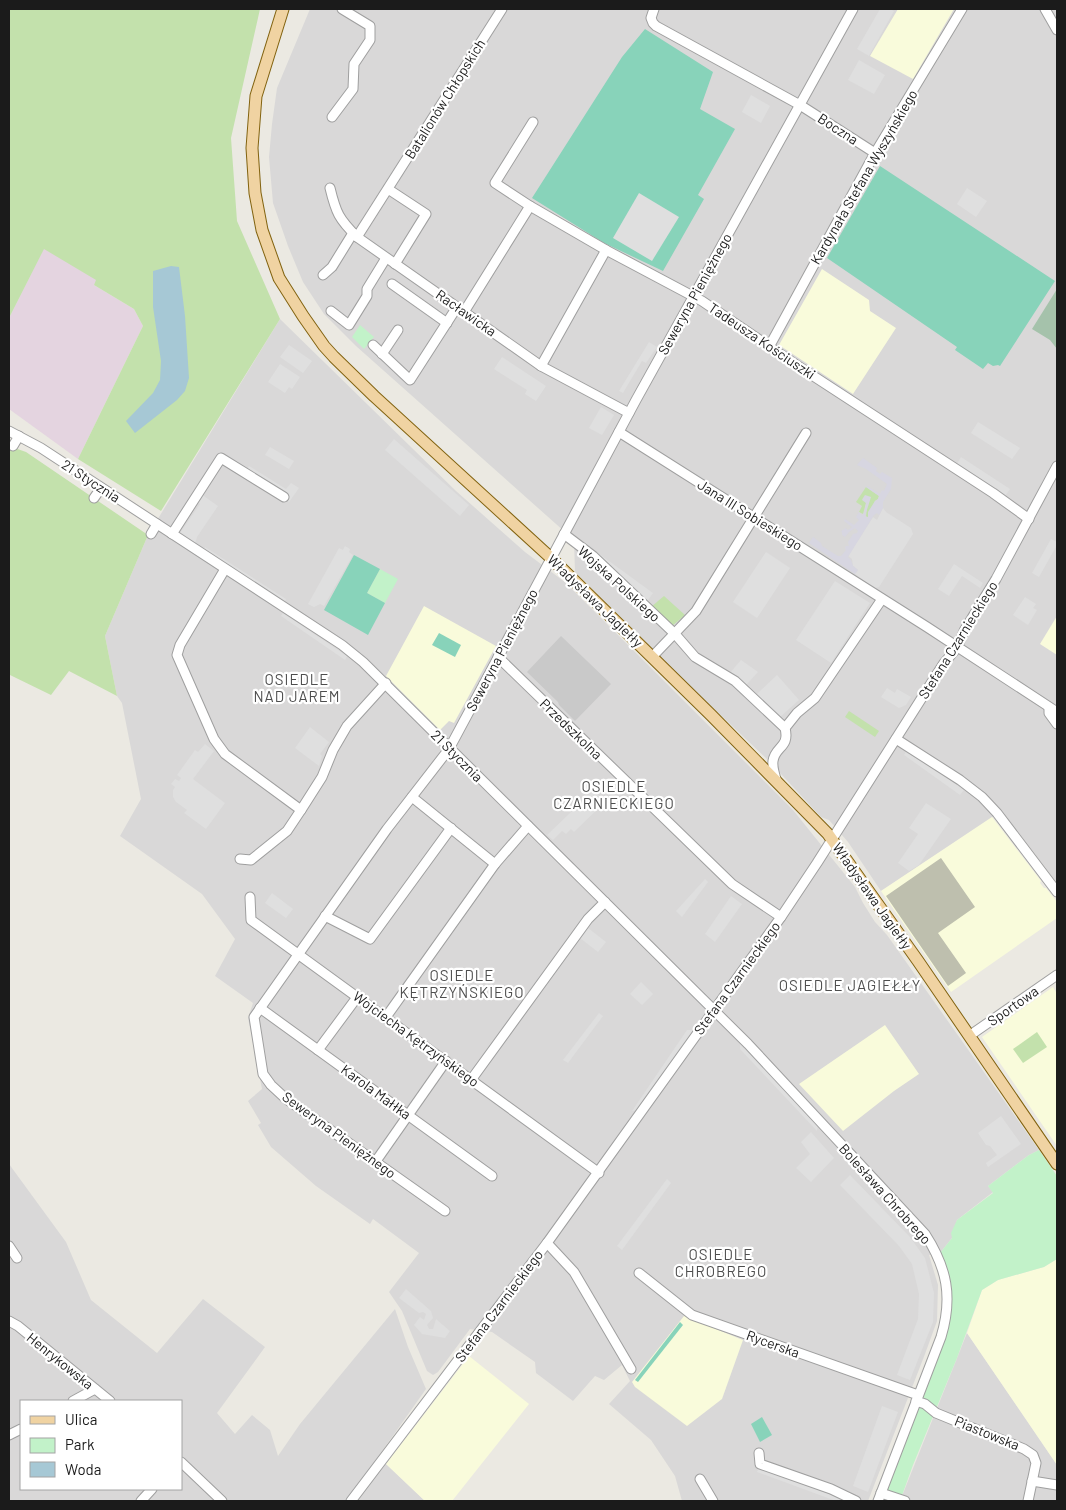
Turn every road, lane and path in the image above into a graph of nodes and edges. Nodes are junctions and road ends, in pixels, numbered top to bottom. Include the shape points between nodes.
1 (283, 9) edge
2 (342, 9) edge
3 (502, 9) edge
4 (654, 9) edge
5 (853, 9) edge
6 (962, 9) edge
7 (1052, 9) edge
8 (1057, 30) edge
9 (800, 105) junction
10 (332, 117) dead end
11 (533, 122) dead end
12 (875, 153) junction
13 (330, 188) dead end
14 (388, 189) junction
15 (530, 206) junction
16 (355, 235) junction
17 (606, 250) junction
18 (386, 258) junction
19 (395, 264) junction
20 (323, 275) dead end
21 (392, 284) dead end
22 (693, 296) junction
23 (460, 309) junction
24 (331, 311) dead end
25 (447, 323) junction
26 (398, 330) dead end
27 (373, 345) dead end
28 (769, 347) junction
29 (382, 354) junction
30 (541, 366) junction
31 (629, 413) junction
32 (619, 432) junction
33 (806, 434) dead end
34 (12, 437) edge
35 (1057, 466) edge
36 (101, 488) junction
37 (284, 497) dead end
38 (94, 498) dead end
39 (754, 518) junction
40 (1029, 520) junction
41 (157, 524) junction
42 (151, 534) dead end
43 (172, 534) junction
44 (564, 534) junction
45 (551, 558) junction
46 (226, 570) junction
47 (882, 598) junction
48 (675, 634) junction
49 (957, 648) junction
50 (498, 657) junction
51 (652, 657) junction
52 (386, 683) junction
53 (1053, 710) edge
54 (1057, 724) edge
55 (785, 728) junction
56 (896, 739) junction
57 (449, 749) junction
58 (778, 784) junction
59 (412, 797) junction
60 (301, 810) junction
61 (528, 826) junction
62 (451, 828) junction
63 (832, 839) junction
64 (240, 859) dead end
65 (495, 864) junction
66 (1057, 892) edge
67 (250, 897) dead end
68 (605, 902) junction
69 (325, 916) junction
70 (781, 917) junction
71 (298, 953) junction
72 (1057, 975) edge
73 (358, 996) junction
74 (260, 1008) junction
75 (714, 1011) junction
76 (386, 1017) junction
77 (969, 1036) junction
78 (318, 1050) junction
79 (446, 1061) junction
80 (471, 1080) junction
81 (408, 1115) junction
82 (376, 1161) junction
83 (1057, 1164) edge
84 (599, 1173) junction
85 (492, 1176) dead end
86 (446, 1212) dead end
87 (547, 1243) junction
88 (9, 1246) edge
89 (17, 1258) dead end
90 (639, 1273) dead end
91 (9, 1321) edge
92 (631, 1369) dead end
93 (95, 1390) junction
94 (917, 1398) junction
95 (75, 1400) edge
96 (109, 1400) edge
97 (20, 1430) edge
98 (9, 1436) edge
99 (759, 1453) dead end
100 (182, 1463) edge
101 (700, 1479) dead end
102 (1032, 1481) junction
103 (1057, 1485) edge
104 (151, 1490) edge
105 (880, 1497) edge
106 (141, 1501) edge
107 (222, 1501) edge
108 (351, 1501) edge
109 (713, 1501) edge
110 (856, 1501) edge
111 (905, 1501) edge
112 (1028, 1501) edge

1 - 45 main road, Władysława Jagiełły via 256,96 252,148 262,230 279,278 324,346
2 - 10 street via 370,26 370,40 354,64 353,88
3 - 14 street, Batalionów Chłopskich
4 - 9 street, Boczna via 650,18 656,26
5 - 9 street, Seweryna Pieniężnego
6 - 12 street, Kardynała Stefana Wyszyńskiego
7 - 8 street
9 - 12 street, Boczna
9 - 22 street, Seweryna Pieniężnego
11 - 15 street, Tadeusza Kościuszki via 495,183
12 - 28 street, Kardynała Stefana Wyszyńskiego
13 - 16 street, Racławicka via 335,209
14 - 16 street, Batalionów Chłopskich
14 - 19 street via 426,214
15 - 17 street, Tadeusza Kościuszki
15 - 23 street
16 - 18 street, Racławicka
16 - 20 street, Batalionów Chłopskich
17 - 22 street, Tadeusza Kościuszki
17 - 30 street
18 - 19 street, Racławicka
18 - 24 street via 349,325
19 - 23 street, Racławicka
21 - 25 street
22 - 28 street, Tadeusza Kościuszki
22 - 31 street, Seweryna Pieniężnego
23 - 25 street
23 - 30 street, Racławicka
25 - 29 street via 410,380
26 - 29 street
27 - 29 street
28 - 40 street, Tadeusza Kościuszki
30 - 31 street, Racławicka
31 - 32 street, Seweryna Pieniężnego
32 - 39 street, Jana III Sobieskiego
32 - 44 street, Seweryna Pieniężnego
33 - 39 street
34 - 36 street, 21 Stycznia via 41,448
35 - 40 street, Stefana Czarnieckiego
36 - 38 street
36 - 41 street, 21 Stycznia
37 - 43 street via 221,458
39 - 47 street, Jana III Sobieskiego
39 - 48 street via 696,611
40 - 49 street, Stefana Czarnieckiego
41 - 42 street
41 - 43 street, 21 Stycznia
43 - 46 street, 21 Stycznia
44 - 45 street, Seweryna Pieniężnego
44 - 48 street, Wojska Polskiego via 593,556
45 - 50 street, Seweryna Pieniężnego
45 - 51 main road, Władysława Jagiełły
46 - 52 street, 21 Stycznia via 352,652
46 - 60 street via 177,655 214,739 225,754
47 - 49 street, Jana III Sobieskiego
47 - 55 street via 815,698
48 - 51 street
48 - 55 street via 695,657 735,681
49 - 53 street, Jana III Sobieskiego
49 - 56 street, Stefana Czarnieckiego
50 - 57 street, Seweryna Pieniężnego
50 - 70 street, Przedszkolna via 708,862 732,884
51 - 58 main road, Władysława Jagiełły
52 - 57 street, 21 Stycznia
52 - 60 street via 347,726 322,777
53 - 54 street via 1049,713
55 - 58 street via 785,743 773,761
56 - 63 street, Stefana Czarnieckiego
56 - 66 street via 982,797
57 - 59 street, Seweryna Pieniężnego
57 - 61 street, 21 Stycznia
58 - 63 main road, Władysława Jagiełły
59 - 62 street
59 - 69 street, Seweryna Pieniężnego
60 - 64 street via 286,831 251,860
61 - 65 street
61 - 68 street, 21 Stycznia
62 - 65 street
62 - 69 street via 370,939
63 - 70 street, Stefana Czarnieckiego
63 - 77 main road, Władysława Jagiełły
65 - 76 street
67 - 71 street, Wojciecha Kętrzyńskiego via 251,920
68 - 75 street, 21 Stycznia
68 - 80 street via 588,919
69 - 71 street, Seweryna Pieniężnego
70 - 75 street, Stefana Czarnieckiego
71 - 73 street, Wojciecha Kętrzyńskiego
71 - 74 street, Seweryna Pieniężnego
72 - 77 street, Sportowa
73 - 76 street, Wojciecha Kętrzyńskiego
73 - 78 street
74 - 78 street, Karola Małłka
74 - 82 street, Seweryna Pieniężnego via 254,1018 263,1074 271,1085
75 - 84 street, Stefana Czarnieckiego
75 - 94 street, Bolesława Chrobrego via 915,1223 933,1247 945,1277 948,1303 941,1337
76 - 79 street, Wojciecha Kętrzyńskiego
77 - 83 main road, Władysława Jagiełły
78 - 81 street, Karola Małłka
79 - 80 street, Wojciecha Kętrzyńskiego
79 - 81 street
80 - 84 street, Wojciecha Kętrzyńskiego
81 - 82 street
81 - 85 street, Karola Małłka
82 - 86 street, Seweryna Pieniężnego
84 - 87 street, Stefana Czarnieckiego
87 - 92 street via 574,1272
87 - 108 street, Stefana Czarnieckiego
88 - 89 street
90 - 94 street, Rycerska via 692,1315
91 - 93 street, Henrykowska
93 - 95 street
93 - 96 street, Henrykowska
94 - 102 street, Piastowska via 936,1413 1029,1452 1036,1463
94 - 105 street, Bolesława Chrobrego
97 - 98 street
99 - 110 street via 760,1464
100 - 107 street
101 - 109 street
102 - 103 street
102 - 112 street, Piastowska
104 - 106 street
105 - 111 street

